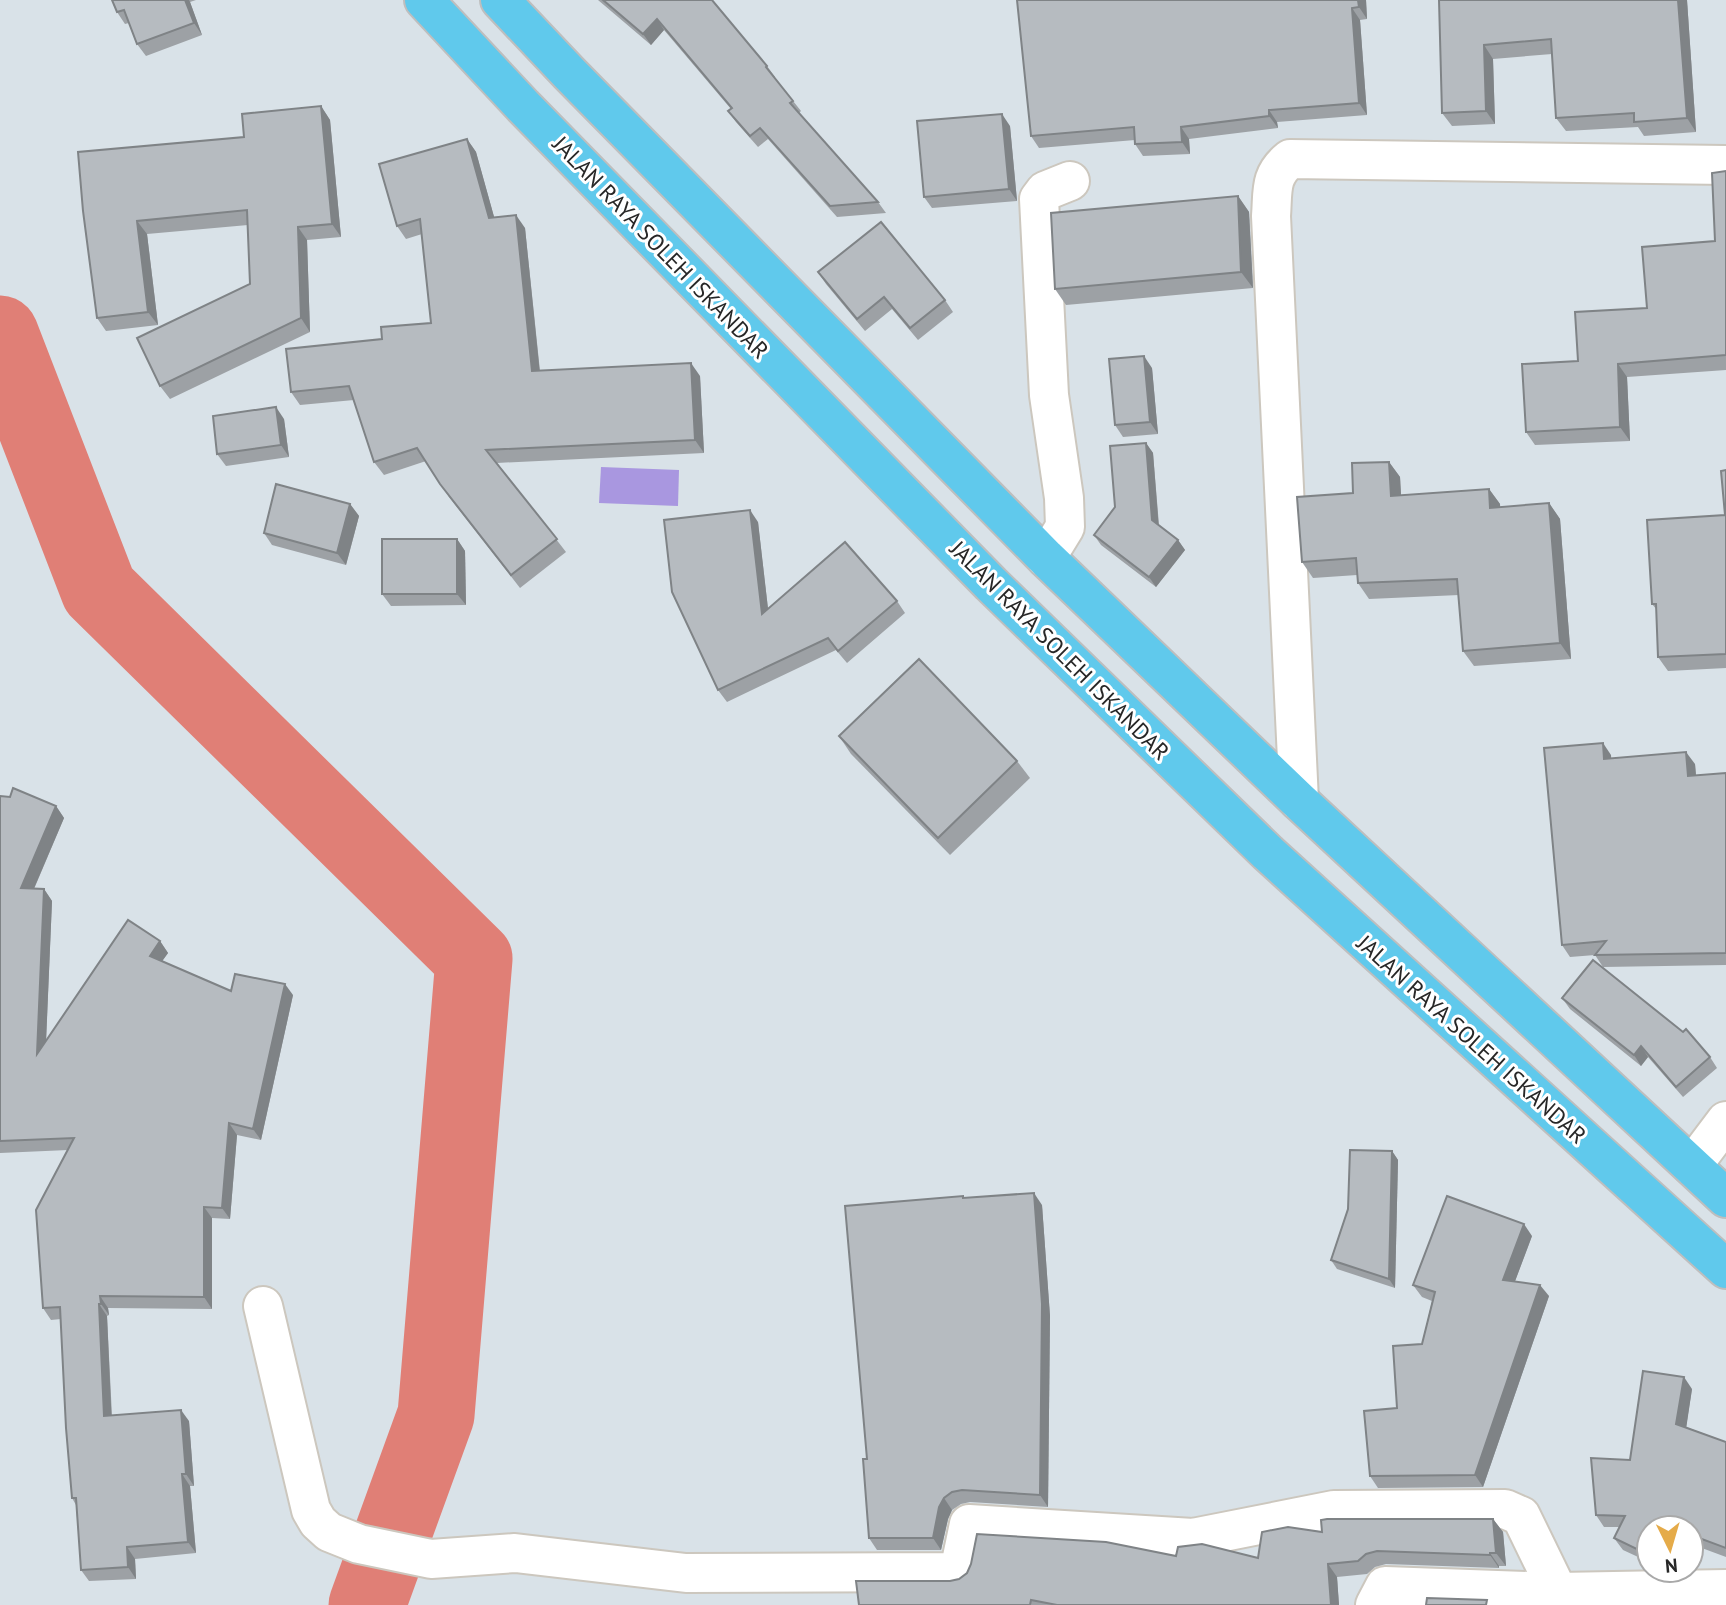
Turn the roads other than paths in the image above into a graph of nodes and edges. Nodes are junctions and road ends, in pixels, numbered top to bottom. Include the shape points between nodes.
1 (424, 0) edge
2 (500, 0) edge
3 (1726, 165) edge
4 (1070, 181) dead end
5 (1046, 558) junction
6 (1299, 801) junction
7 (1387, 882) junction
8 (1346, 924) junction
9 (1726, 1121) edge
10 (1692, 1166) junction
11 (1726, 1198) edge
12 (1726, 1269) edge
13 (263, 1306) dead end
14 (1726, 1588) edge
15 (1558, 1598) edge
16 (1376, 1605) edge

1 - 8 highway, JALAN RAYA SOLEH ISKANDAR via 523,107 991,584
2 - 5 highway
3 - 6 street via 1290,159 1280,167 1271,216
4 - 5 street via 1045,191 1039,199 1049,395 1065,498 1065,527
5 - 6 highway
6 - 7 highway
7 - 8 highway
7 - 10 highway
8 - 12 highway, JALAN RAYA SOLEH ISKANDAR
9 - 10 street
10 - 11 highway
13 - 15 street via 311,1510 329,1532 359,1544 430,1559 515,1553 686,1573 959,1572 969,1524 1193,1538 1334,1510 1505,1509 1521,1516
14 - 15 street
15 - 16 street via 1385,1586

